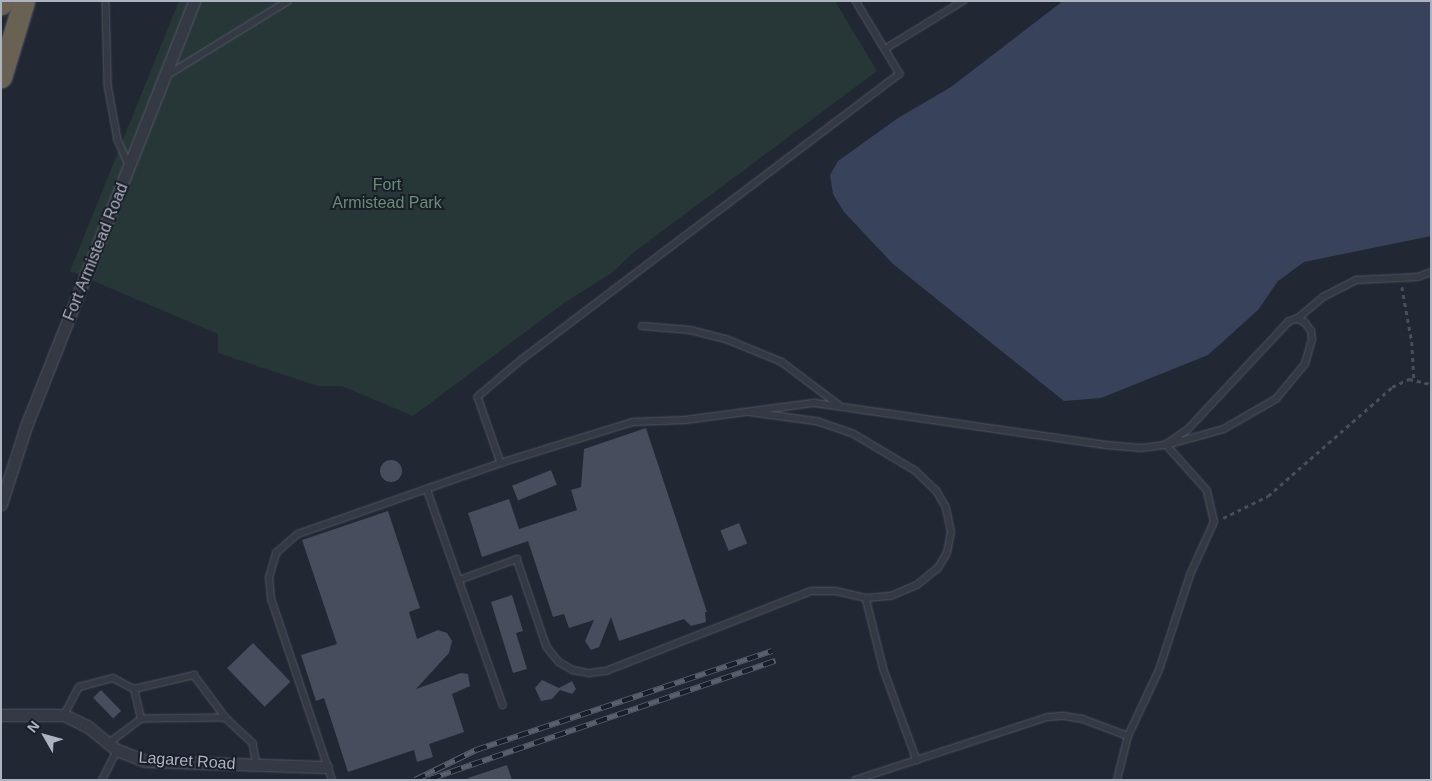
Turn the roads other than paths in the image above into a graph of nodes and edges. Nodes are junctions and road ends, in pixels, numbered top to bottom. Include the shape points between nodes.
1 (24, 1) edge
2 (106, 1) edge
3 (194, 1) edge
4 (288, 1) edge
5 (856, 1) edge
6 (963, 1) edge
7 (885, 49) junction
8 (1, 77) edge
9 (165, 77) junction
10 (130, 167) junction
11 (1431, 272) edge
12 (1297, 319) junction
13 (642, 326) dead end
14 (839, 405) junction
15 (744, 412) junction
16 (1166, 445) junction
17 (501, 463) junction
18 (427, 489) junction
19 (1, 504) edge
20 (459, 580) junction
21 (866, 598) junction
22 (134, 689) junction
23 (503, 705) dead end
24 (1, 715) edge
25 (64, 715) junction
26 (226, 718) junction
27 (141, 719) junction
28 (1128, 736) junction
29 (113, 747) junction
30 (917, 760) junction
31 (257, 765) junction
32 (326, 767) junction
33 (102, 780) edge
34 (332, 780) edge
35 (855, 780) edge
36 (1117, 780) edge

1 - 8 highway
2 - 10 lane via 108,85 118,140
3 - 9 street, Fort Armistead Road
4 - 9 lane
5 - 7 lane
6 - 7 lane
7 - 17 lane via 900,74 523,358 478,397
9 - 10 street, Fort Armistead Road
10 - 19 street, Fort Armistead Road via 26,426
11 - 12 lane via 1418,277 1358,280 1323,297
12 - 16 lane via 1289,322 1268,342 1188,430
12 - 16 lane via 1311,331 1312,340 1305,364 1276,400 1224,429
13 - 14 lane via 690,330 726,339 782,362
14 - 15 lane via 815,403
14 - 16 lane via 1106,445 1141,448
15 - 17 lane via 686,420 633,422
15 - 21 lane via 819,422 853,434 915,471 936,491 946,508 951,532 947,553 938,568 916,585 891,596
16 - 28 lane via 1207,491 1214,522 1190,575 1159,670
17 - 18 lane
18 - 20 lane
18 - 32 lane via 298,534 284,543 271,564 270,599
20 - 21 lane via 517,559 547,648 559,662 573,670 589,673 606,671 811,591 836,590
20 - 23 lane
21 - 30 lane via 884,670
22 - 25 lane via 113,678 79,687
22 - 26 lane via 194,675
22 - 27 lane
24 - 25 street, Lagaret Road
25 - 29 street, Lagaret Road via 87,726
26 - 27 lane
26 - 31 lane via 253,743
27 - 29 lane
28 - 30 lane via 1083,719 1048,717
28 - 36 lane
29 - 31 street, Lagaret Road via 130,757 160,762
29 - 33 lane
30 - 35 lane
31 - 32 street, Lagaret Road
32 - 34 lane

